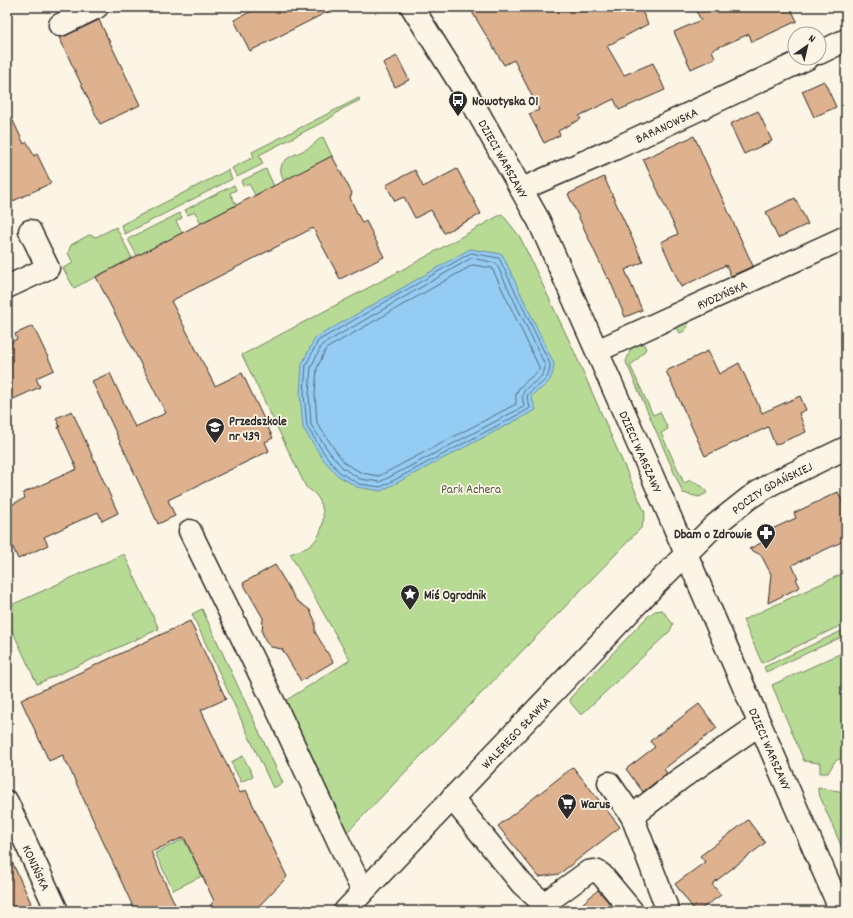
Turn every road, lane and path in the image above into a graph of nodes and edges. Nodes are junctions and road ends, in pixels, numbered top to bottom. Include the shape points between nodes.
1 (97, 7) edge
2 (412, 7) edge
3 (60, 25) dead end
4 (846, 40) edge
5 (827, 49) edge
6 (791, 66) edge
7 (522, 189) junction
8 (30, 231) dead end
9 (846, 237) edge
10 (7, 287) edge
11 (597, 351) junction
12 (846, 448) edge
13 (190, 531) dead end
14 (686, 554) junction
15 (760, 724) junction
16 (609, 783) dead end
17 (452, 798) junction
18 (7, 802) edge
19 (632, 816) junction
20 (363, 891) junction
21 (57, 911) edge
22 (345, 911) edge
23 (632, 911) edge
24 (668, 911) edge
25 (841, 911) edge

1 - 3 street
2 - 7 street, DZIECI WARSZAWY via 476,109
4 - 5 street
6 - 7 street, BARANOWSKA
7 - 11 street, DZIECI WARSZAWY via 540,221
8 - 10 street via 48,268
9 - 11 street, RYDZYŃSKA
11 - 14 street, DZIECI WARSZAWY
12 - 14 street, POCZTY GDAŃSKIEJ via 759,491 715,525
13 - 20 street
14 - 15 street, DZIECI WARSZAWY
14 - 17 street, WALEREGO SŁAWKA
15 - 19 street via 680,779
15 - 25 street, DZIECI WARSZAWY
16 - 19 street
17 - 20 street, WALEREGO SŁAWKA
17 - 23 street via 522,884 544,904 593,870 602,875
18 - 21 street, KONIŃSKA
19 - 24 street
20 - 22 street, WALEREGO SŁAWKA

